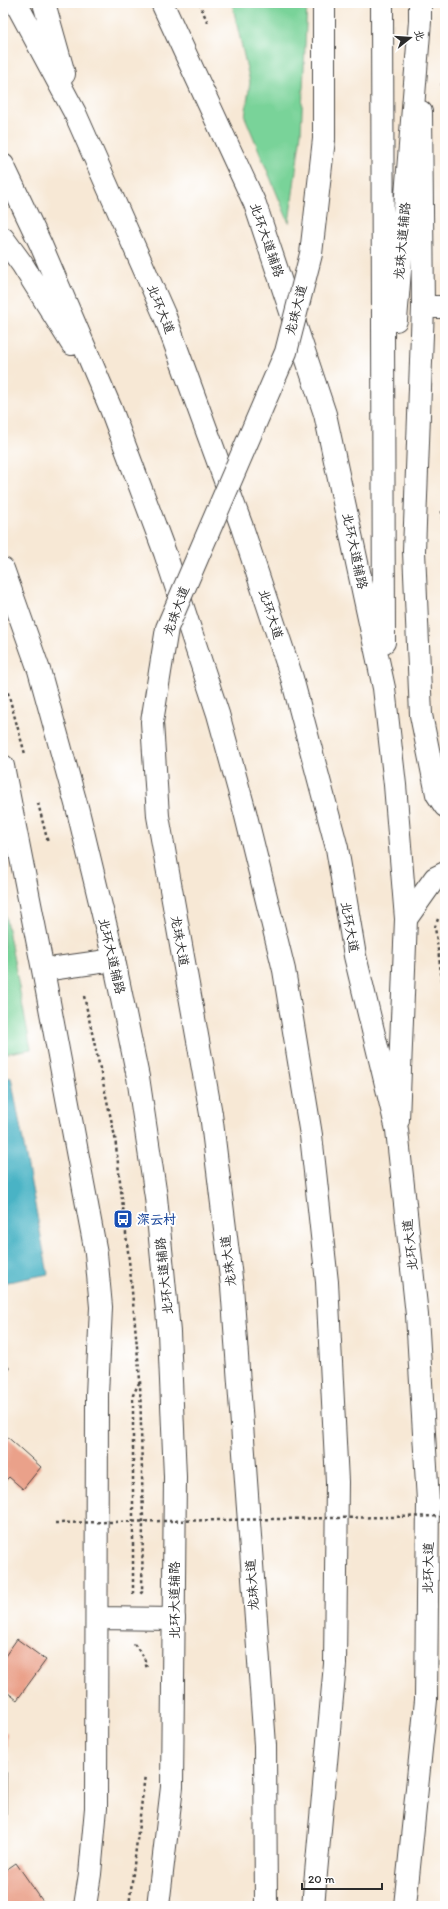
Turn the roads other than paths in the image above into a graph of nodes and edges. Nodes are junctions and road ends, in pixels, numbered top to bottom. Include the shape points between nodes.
1 (16, 3) edge
2 (44, 3) edge
3 (162, 3) edge
4 (324, 3) edge
5 (382, 3) edge
6 (420, 12) edge
7 (75, 113) junction
8 (3, 165) edge
9 (3, 238) edge
10 (424, 307) junction
11 (445, 307) edge
12 (111, 409) junction
13 (383, 478) junction
14 (3, 568) edge
15 (384, 688) junction
16 (3, 766) edge
17 (445, 806) edge
18 (445, 873) edge
19 (406, 919) junction
20 (114, 960) junction
21 (43, 970) junction
22 (397, 1130) junction
23 (97, 1618) junction
24 (174, 1619) junction
25 (85, 1906) edge
26 (158, 1906) edge
27 (266, 1906) edge
28 (314, 1906) edge
29 (405, 1906) edge

1 - 7 main road, 北环大道
2 - 7 main road
3 - 15 main road, 北环大道辅路 via 255,204 325,414
4 - 27 main road, 龙珠大道, bridge via 324,139 311,254 286,352 167,628 152,722 158,816 211,1114 232,1286 265,1745
5 - 13 main road
6 - 10 main road
6 - 13 main road, 龙珠大道辅路
7 - 22 main road, 北环大道 via 164,314 242,527 289,671 337,848 355,956
8 - 12 main road via 41,244
9 - 12 main road via 22,264
10 - 11 main road
10 - 17 main road via 414,551 421,715 437,794
12 - 28 main road via 165,553 220,722 284,970 311,1135 327,1282 337,1482 335,1664
13 - 15 main road
14 - 20 main road, 北环大道辅路 via 39,670 78,811
15 - 19 main road, 北环大道辅路
16 - 21 main road
18 - 19 main road via 436,878
19 - 22 main road, 北环大道辅路
20 - 21 main road
20 - 24 main road, 北环大道辅路 via 138,1077 156,1197 169,1332 175,1477
21 - 23 main road via 96,1253 101,1307 97,1395
22 - 29 main road, 北环大道 via 417,1315 428,1501 426,1700
23 - 24 main road
23 - 25 main road via 96,1808
24 - 26 main road, 北环大道辅路 via 172,1787

